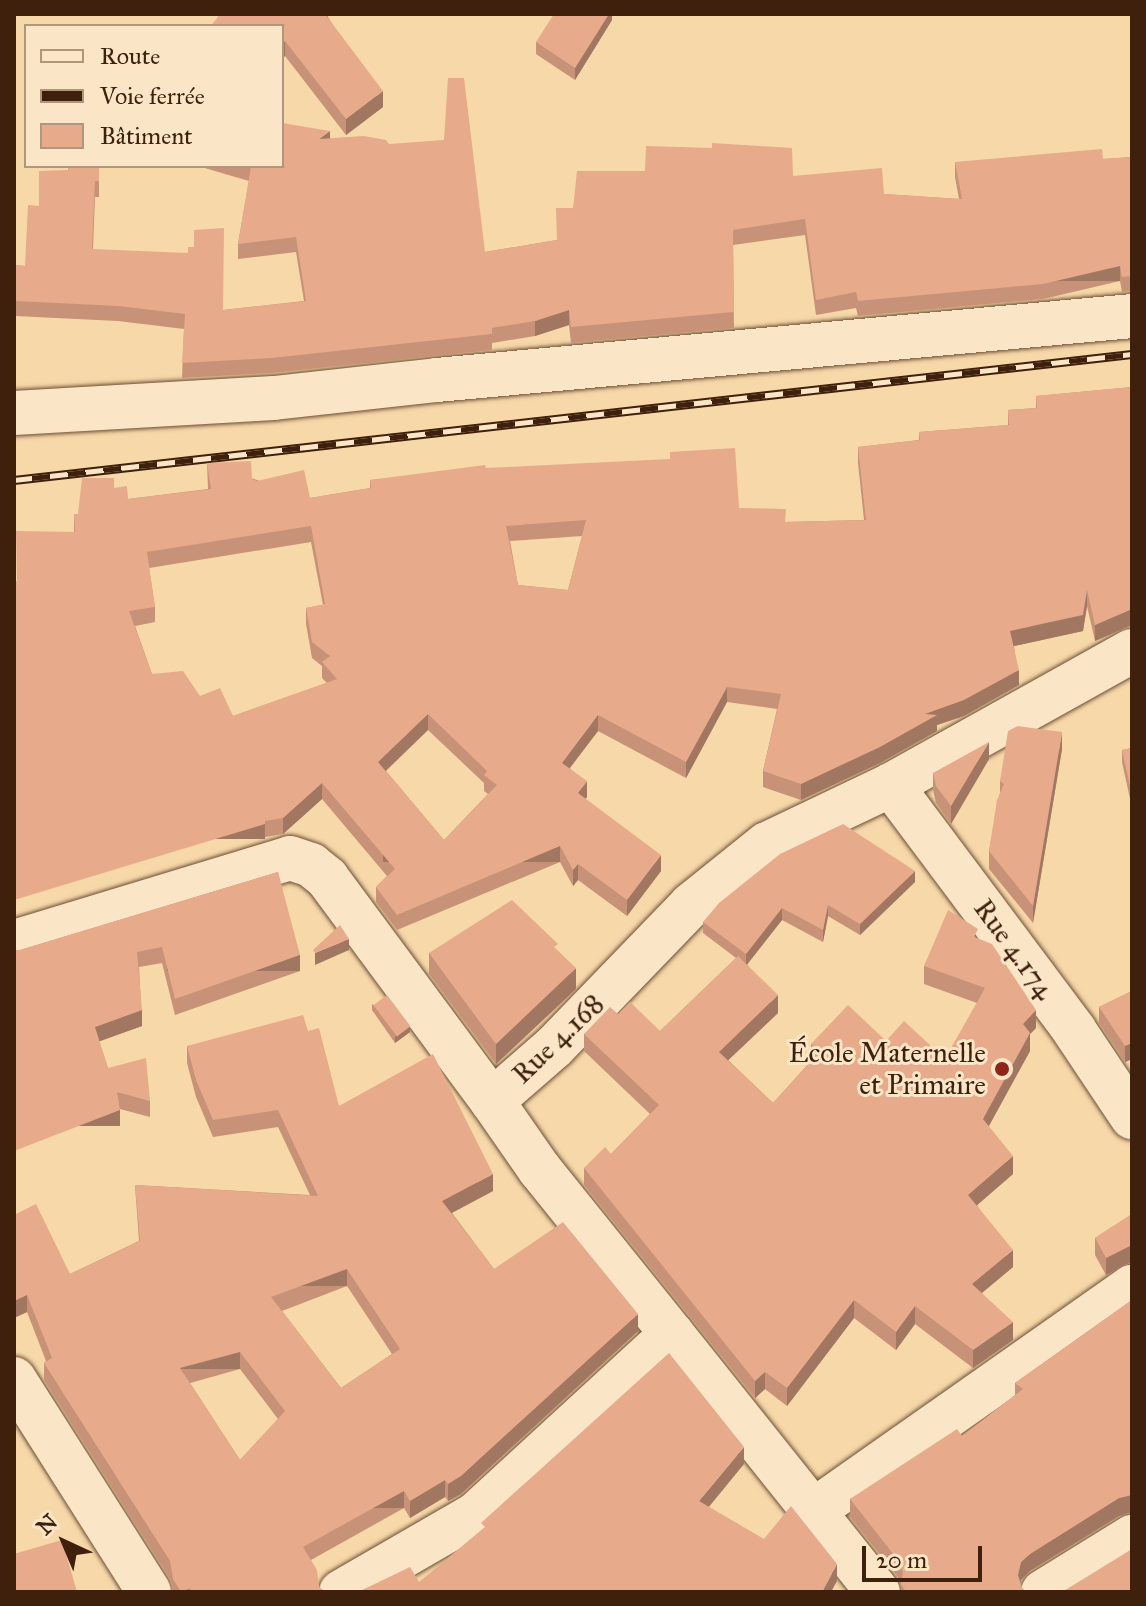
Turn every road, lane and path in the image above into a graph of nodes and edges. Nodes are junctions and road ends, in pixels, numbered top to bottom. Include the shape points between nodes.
1 (1132, 316) edge
2 (14, 413) edge
3 (1132, 651) edge
4 (891, 785) junction
5 (14, 942) edge
6 (492, 1101) junction
7 (1132, 1117) edge
8 (1132, 1287) edge
9 (672, 1334) junction
10 (14, 1379) edge
11 (813, 1511) junction
12 (1132, 1537) edge
13 (149, 1592) edge
14 (341, 1592) edge
15 (878, 1592) edge
16 (1043, 1592) edge

1 - 2 street via 274,398
3 - 4 street, Rue 4.168
4 - 6 street, Rue 4.168 via 756,853 691,905 554,1047
4 - 7 street, Rue 4.174 via 1074,1030
5 - 6 street, Rue 4.168 via 290,858 327,878
6 - 9 street via 540,1170
8 - 11 street
9 - 11 street
9 - 14 street via 476,1514
10 - 13 street
11 - 15 street
12 - 16 street

